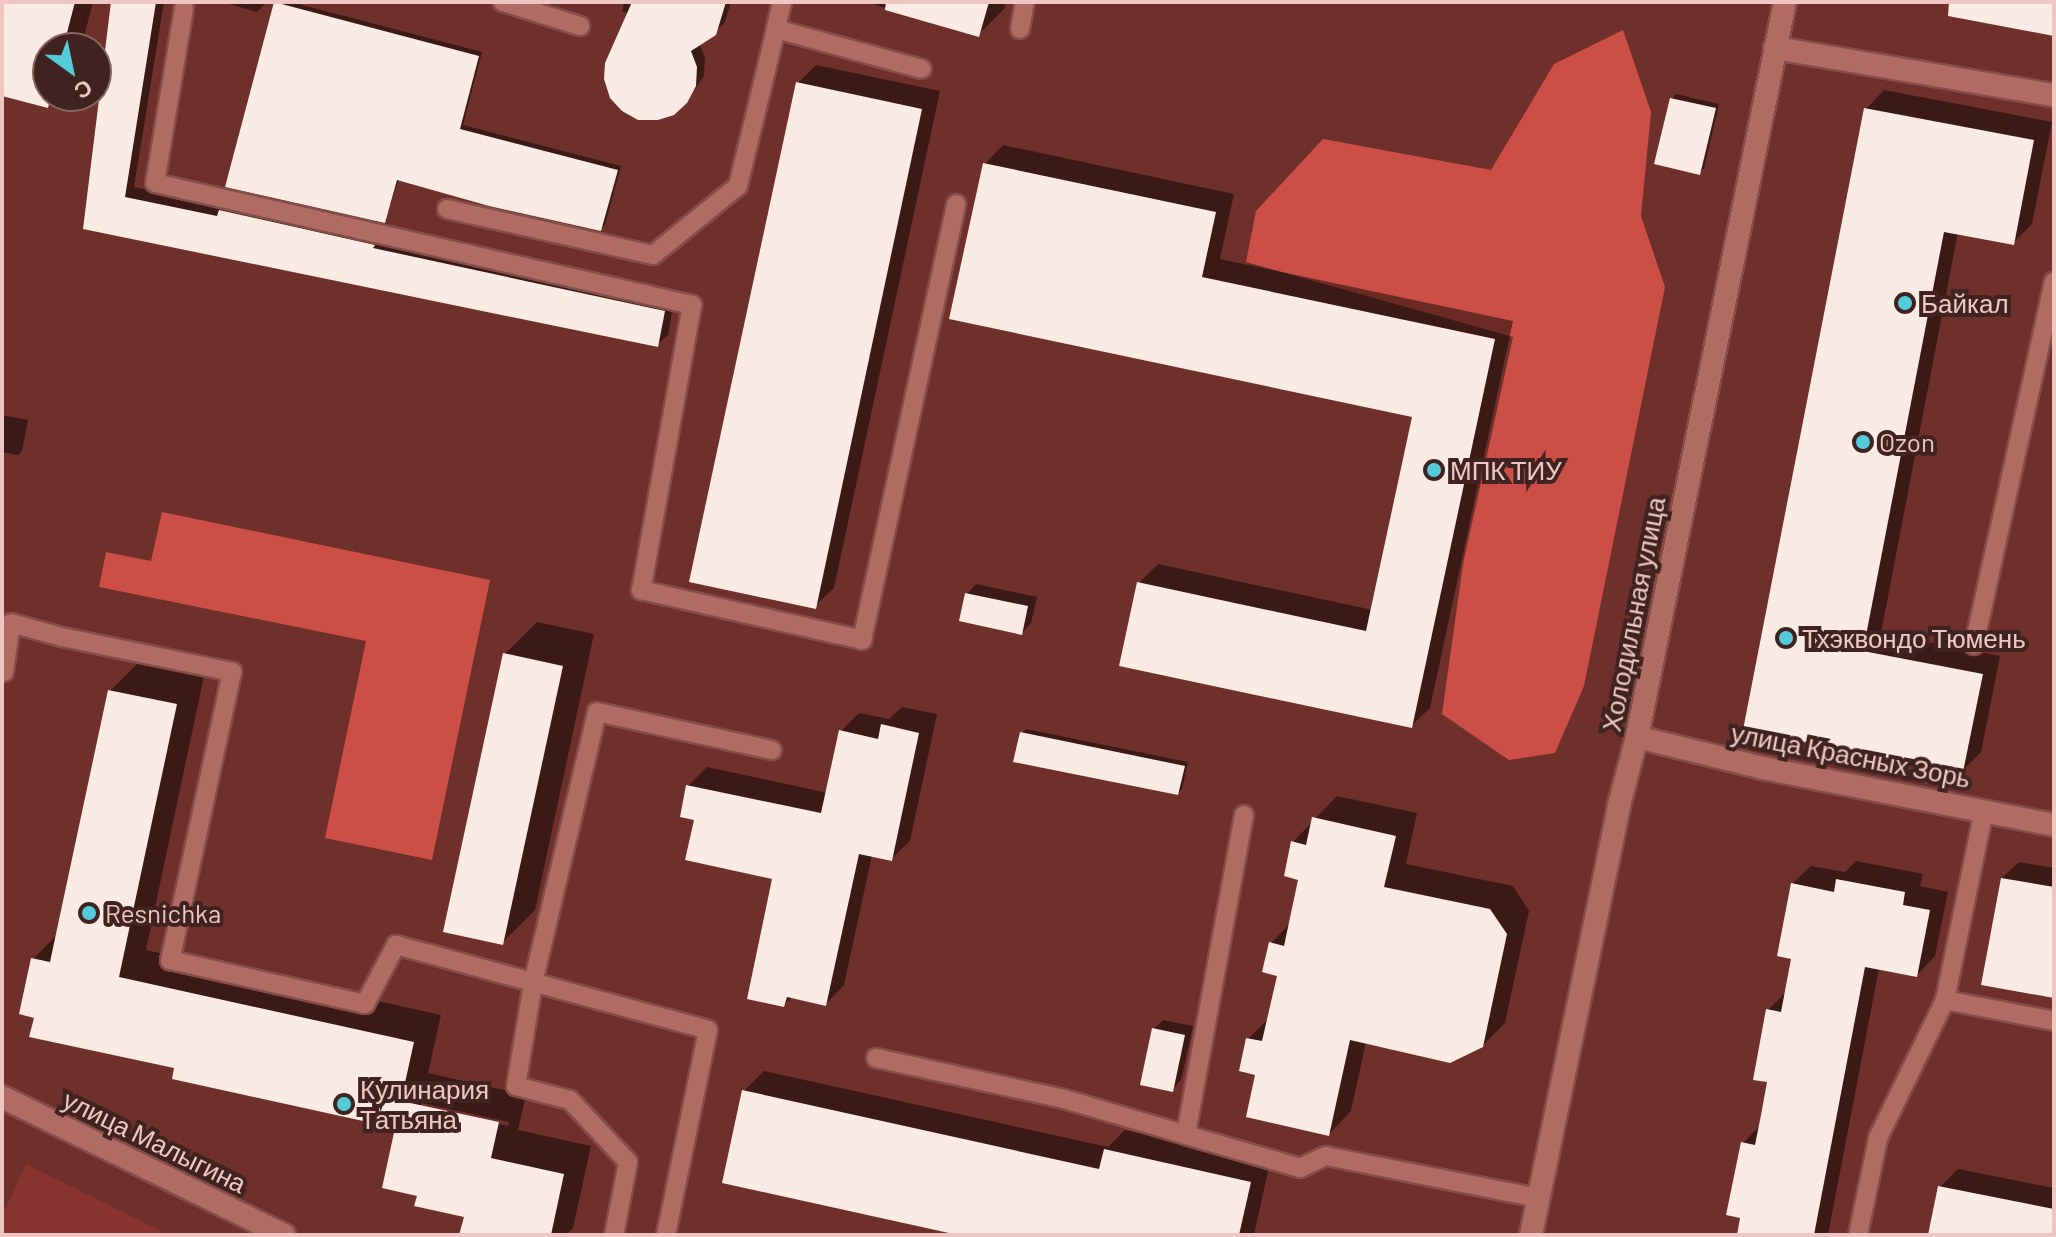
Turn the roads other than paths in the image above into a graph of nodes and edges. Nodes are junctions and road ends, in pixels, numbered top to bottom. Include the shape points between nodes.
1 (503, 2) edge
2 (782, 2) edge
3 (1025, 2) edge
4 (1785, 2) edge
5 (184, 8) dead end
6 (580, 26) dead end
7 (776, 29) junction
8 (1020, 29) dead end
9 (1775, 48) junction
10 (922, 69) dead end
11 (2054, 95) edge
12 (956, 204) dead end
13 (447, 209) dead end
14 (2054, 282) edge
15 (1974, 645) dead end
16 (4, 672) edge
17 (1637, 737) junction
18 (772, 750) dead end
19 (1984, 810) junction
20 (1244, 815) dead end
21 (2054, 825) edge
22 (533, 983) junction
23 (1945, 1000) junction
24 (2054, 1021) edge
25 (876, 1058) dead end
26 (2, 1097) edge
27 (1186, 1135) junction
28 (1539, 1198) junction
29 (284, 1235) edge
30 (614, 1235) edge
31 (666, 1235) edge
32 (1531, 1235) edge
33 (1858, 1235) edge

1 - 6 lane
2 - 7 lane
3 - 8 lane
4 - 9 street, Холодильная улица
5 - 12 lane via 155,183 692,305 641,590 862,640
7 - 10 lane
7 - 13 lane via 738,186 653,255
9 - 11 street
9 - 17 street, Холодильная улица
14 - 15 lane
16 - 22 lane via 11,623 232,672 170,960 365,1004 396,945
17 - 19 street, улица Красных Зорь via 1763,768
17 - 28 street, Холодильная улица
18 - 22 lane via 597,712
19 - 21 street, улица Красных Зорь
19 - 23 lane
20 - 27 lane
22 - 30 lane via 516,1086 570,1100 628,1162
22 - 31 lane via 708,1030
23 - 24 lane
23 - 33 lane via 1878,1138
25 - 27 lane via 1064,1099
26 - 29 street, улица Малыгина
27 - 28 lane via 1300,1168 1326,1156
28 - 32 street, Холодильная улица

